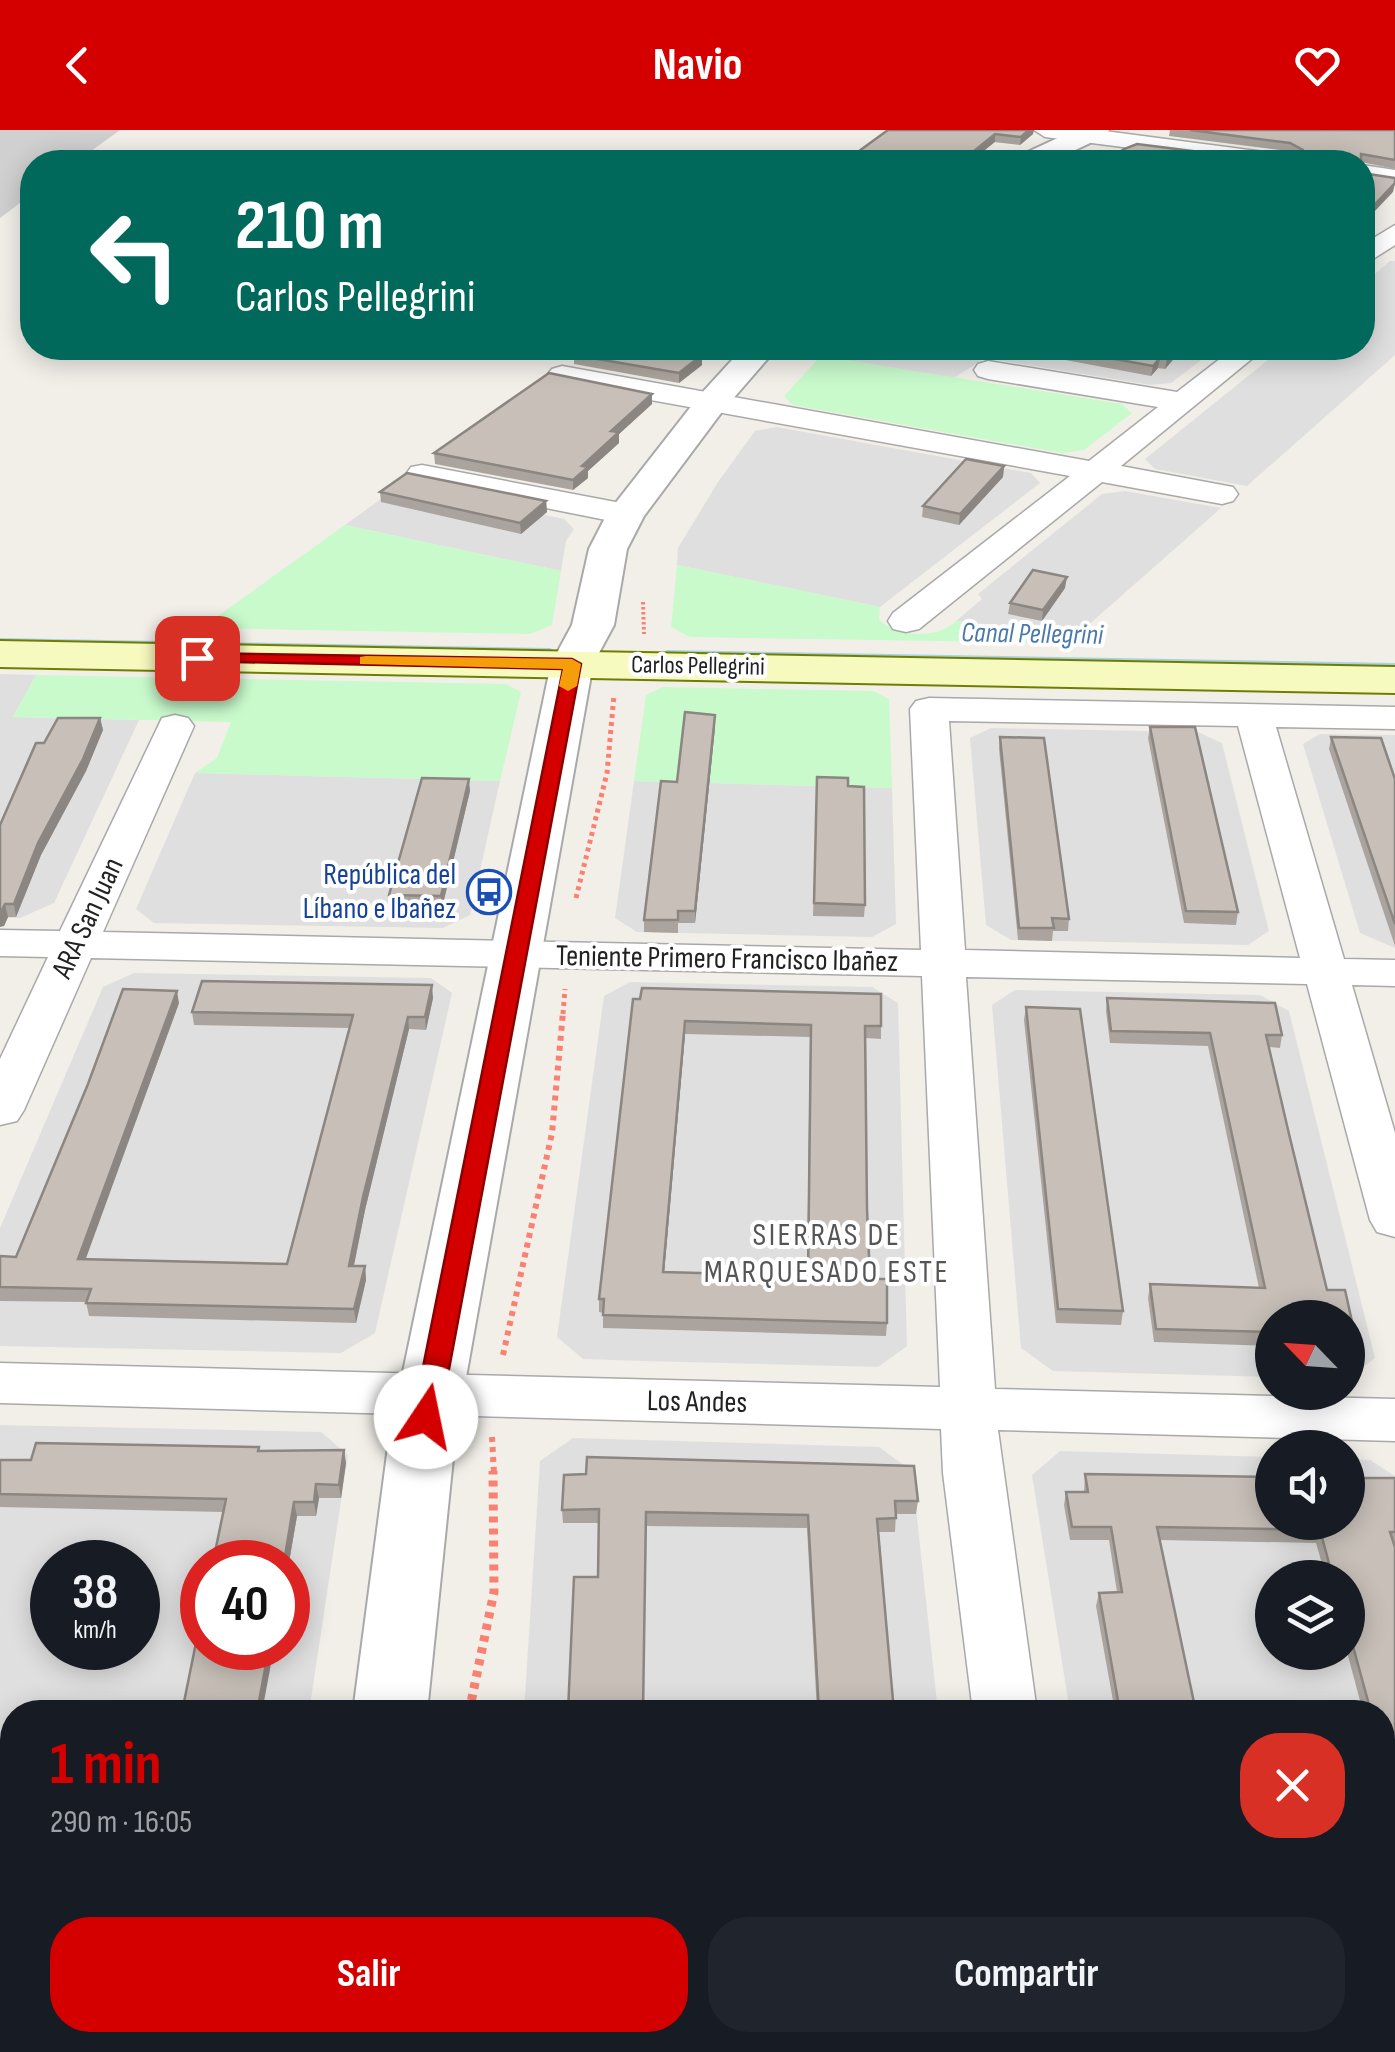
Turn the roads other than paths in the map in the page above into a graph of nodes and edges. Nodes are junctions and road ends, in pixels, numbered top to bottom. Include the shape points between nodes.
1 (1045, 130) edge
2 (1091, 133) edge
3 (1055, 150) edge
4 (1206, 150) edge
5 (750, 360) edge
6 (1236, 360) edge
7 (988, 370) dead end
8 (562, 375) edge
9 (712, 402) junction
10 (1183, 402) junction
11 (1095, 471) junction
12 (422, 474) edge
13 (1222, 494) dead end
14 (626, 514) junction
15 (906, 621) dead end
16 (0, 654) edge
17 (572, 664) junction
18 (1395, 680) edge
19 (1254, 715) junction
20 (1395, 718) edge
21 (176, 726) dead end
22 (0, 944) edge
23 (75, 945) junction
24 (540, 955) junction
25 (943, 963) junction
26 (1326, 971) junction
27 (1395, 973) edge
28 (0, 1110) edge
29 (1395, 1220) edge
30 (0, 1383) edge
31 (430, 1394) junction
32 (969, 1408) junction
33 (1395, 1420) edge
34 (391, 1700) edge
35 (1002, 1700) edge

1 - 2 street
2 - 3 street
2 - 4 street
5 - 9 street
6 - 10 street
7 - 10 street
8 - 9 street
9 - 11 street
9 - 14 street
10 - 11 street
11 - 13 street
11 - 15 street
12 - 14 street
14 - 17 street via 608,550 593,625
16 - 17 main road, Carlos Pellegrini
17 - 18 main road, Carlos Pellegrini
17 - 24 street
19 - 20 street
19 - 25 street via 928,709
19 - 26 street
21 - 23 street, ARA San Juan
22 - 23 street, Teniente Primero Francisco Ibañez
23 - 24 street, Teniente Primero Francisco Ibañez
23 - 28 street, ARA San Juan
24 - 25 street, Teniente Primero Francisco Ibañez
24 - 31 street
25 - 26 street, Teniente Primero Francisco Ibañez
25 - 32 street
26 - 27 street, Teniente Primero Francisco Ibañez
26 - 29 street
30 - 31 street, Los Andes
31 - 32 street, Los Andes
31 - 34 street
32 - 33 street, Los Andes
32 - 35 street

